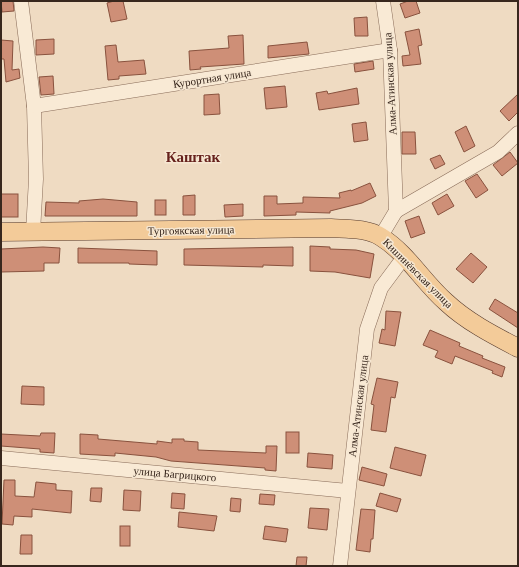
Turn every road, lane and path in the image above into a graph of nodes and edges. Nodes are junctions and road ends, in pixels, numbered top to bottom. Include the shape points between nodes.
1 (20, 1) edge
2 (383, 1) edge
3 (390, 50) junction
4 (34, 106) junction
5 (518, 133) edge
6 (396, 211) junction
7 (1, 232) edge
8 (33, 232) junction
9 (381, 236) junction
10 (404, 257) junction
11 (518, 348) edge
12 (1, 458) edge
13 (348, 491) junction
14 (340, 566) edge

1 - 4 street
2 - 3 street, Алма-Атинская улица
3 - 4 street, Курортная улица
3 - 6 street, Алма-Атинская улица
4 - 8 street via 36,179
5 - 6 street via 498,152
6 - 9 street
7 - 8 main road, Тургоякская улица
8 - 9 main road, Тургоякская улица via 330,228
9 - 10 main road, Кишинёвская улица
10 - 11 main road, Кишинёвская улица via 445,302 462,316
10 - 13 street, Алма-Атинская улица via 381,288 367,329
12 - 13 street, улица Багрицкого
13 - 14 street, Алма-Атинская улица

